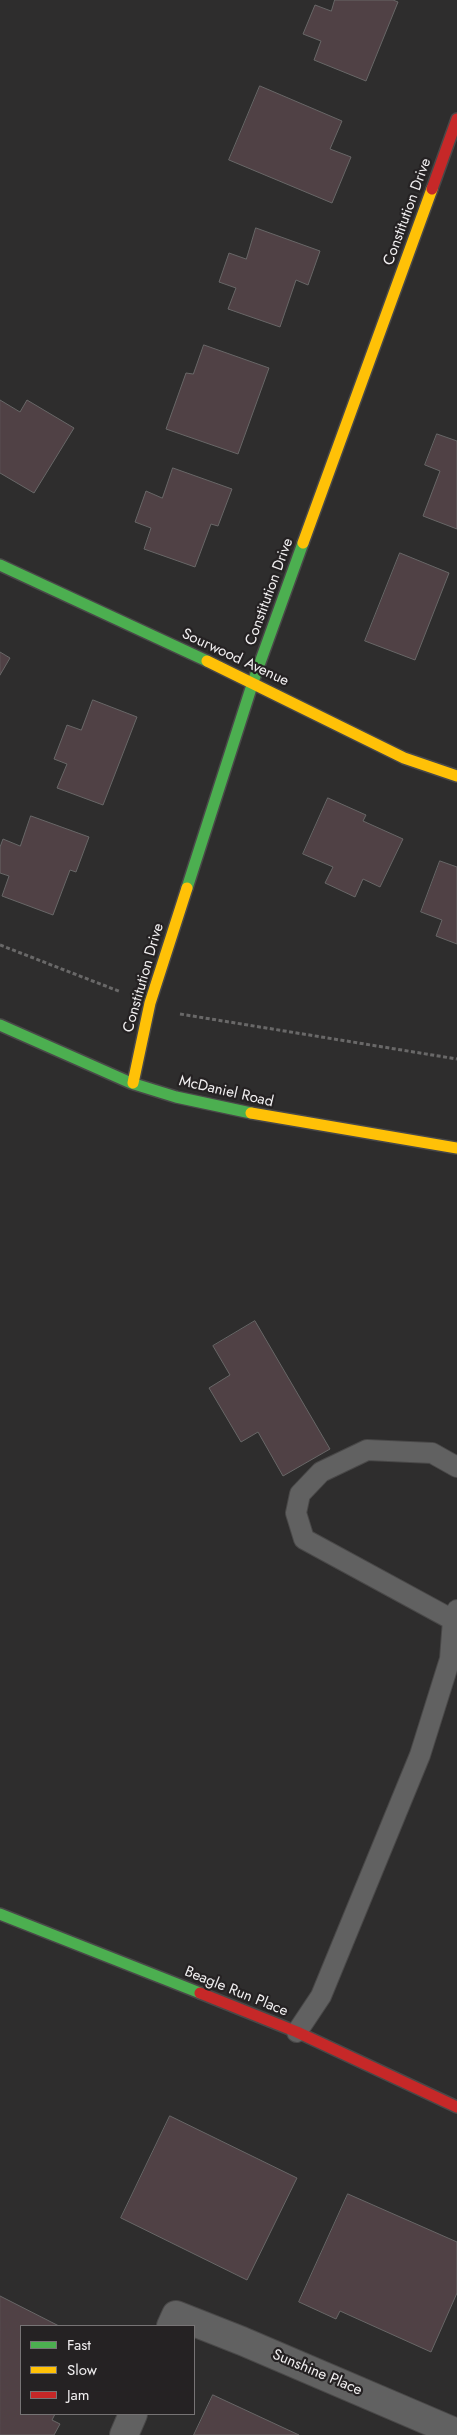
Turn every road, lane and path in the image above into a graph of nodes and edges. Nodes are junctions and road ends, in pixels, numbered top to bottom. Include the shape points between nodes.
1 (457, 119) edge
2 (0, 565) edge
3 (253, 682) junction
4 (457, 776) edge
5 (0, 945) edge
6 (150, 1003) junction
7 (0, 1025) edge
8 (457, 1059) edge
9 (133, 1083) junction
10 (457, 1148) edge
11 (457, 1467) edge
12 (455, 1615) edge
13 (0, 1914) edge
14 (297, 2032) junction
15 (457, 2107) edge
16 (173, 2321) edge
17 (187, 2325) edge
18 (195, 2327) edge
19 (133, 2415) edge
20 (457, 2433) edge
21 (124, 2435) edge

1 - 3 street, Constitution Drive
2 - 3 street, Sourwood Avenue
3 - 4 street, Sourwood Avenue via 404,758
3 - 6 street, Constitution Drive
5 - 6 path
6 - 8 path via 209,1020
6 - 9 street, Constitution Drive
7 - 9 street, McDaniel Road
9 - 10 street, McDaniel Road via 269,1118
11 - 12 lane via 432,1452 367,1450 321,1472 300,1494 296,1513 304,1539
12 - 14 lane via 450,1659 420,1755 321,1996
13 - 14 street, Beagle Run Place
14 - 15 street, Beagle Run Place
16 - 17 street, Sunshine Place
18 - 20 street, Sunshine Place via 242,2341
19 - 21 street

